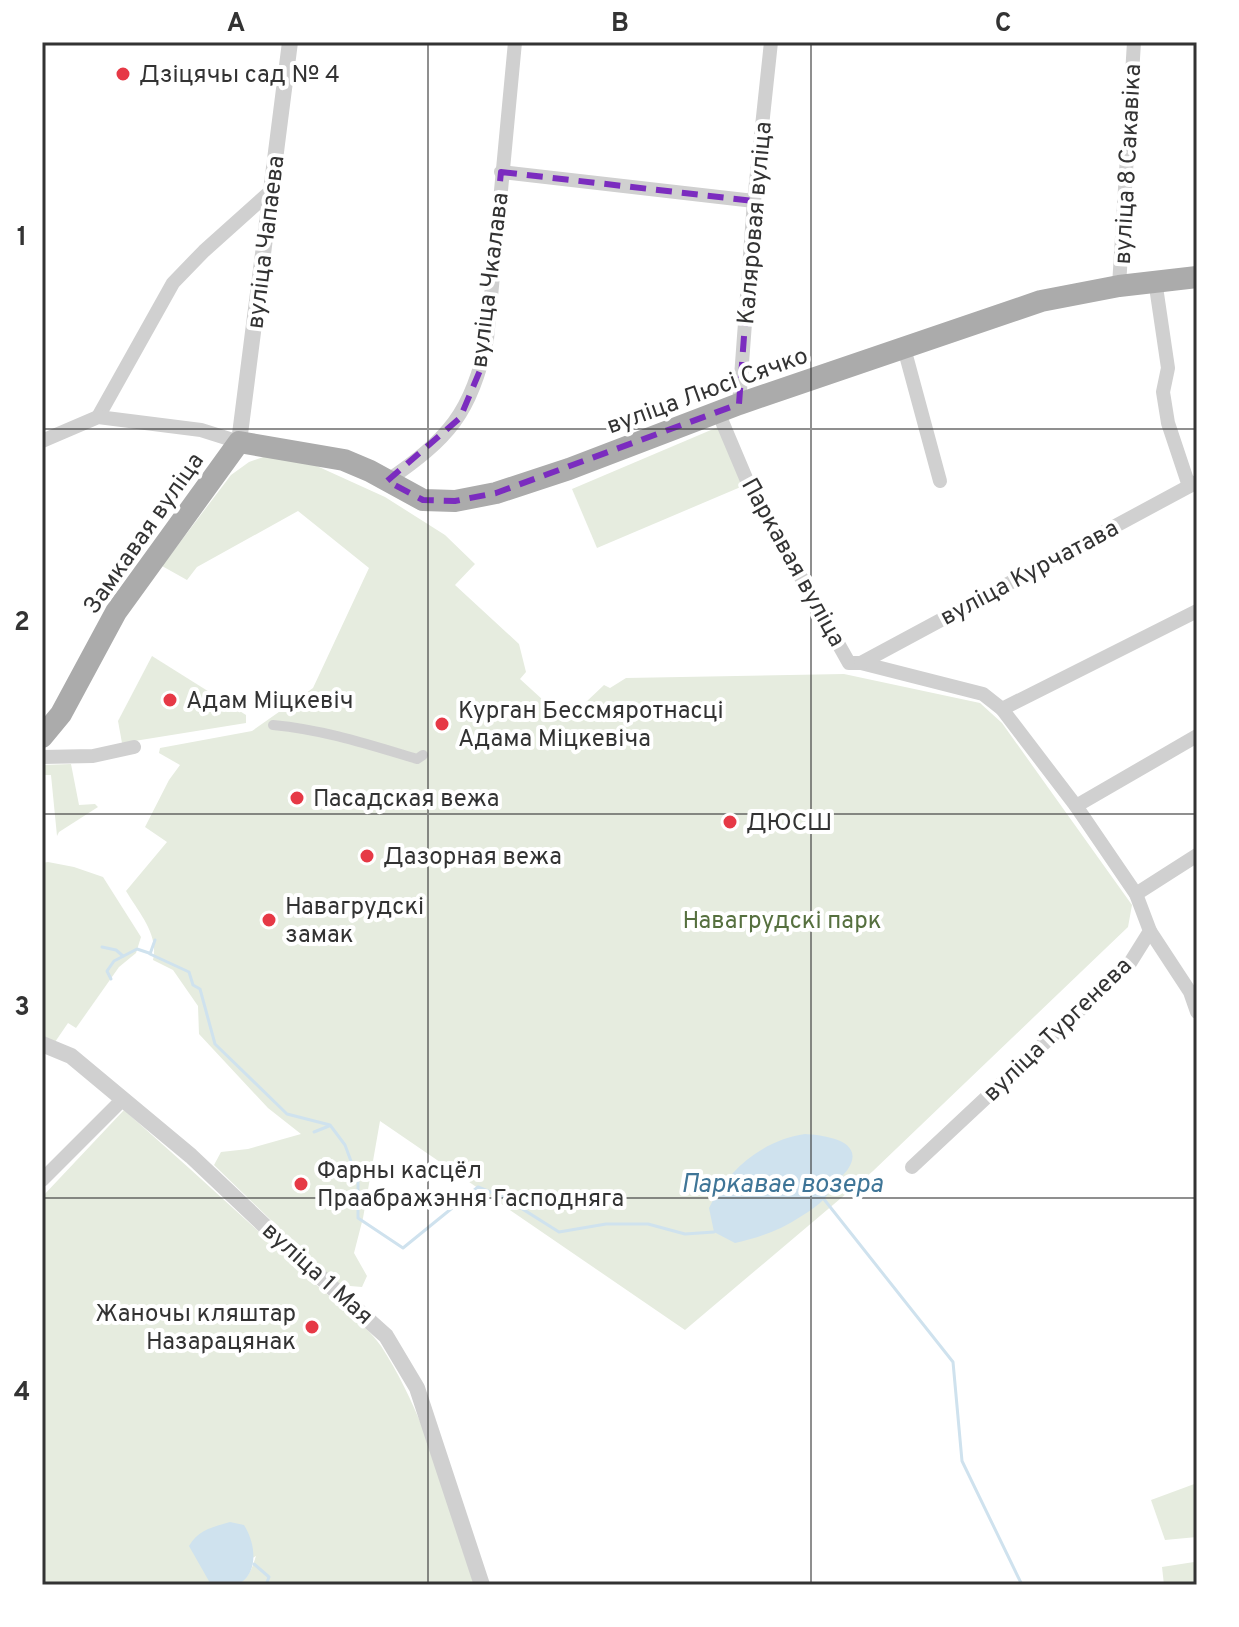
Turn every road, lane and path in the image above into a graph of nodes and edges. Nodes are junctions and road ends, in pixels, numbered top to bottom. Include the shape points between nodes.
1 (290, 42) edge
2 (515, 42) edge
3 (771, 42) edge
4 (1134, 42) edge
5 (501, 172) junction
6 (271, 191) junction
7 (754, 201) junction
8 (1197, 277) edge
9 (1155, 280) junction
10 (1119, 286) junction
11 (904, 348) junction
12 (728, 408) junction
13 (98, 417) junction
14 (42, 441) edge
15 (239, 442) junction
16 (387, 481) junction
17 (940, 481) dead end
18 (1193, 484) edge
19 (1197, 611) edge
20 (861, 663) junction
21 (1002, 709) junction
22 (273, 725) dead end
23 (1197, 736) edge
24 (42, 737) edge
25 (134, 747) dead end
26 (423, 755) dead end
27 (42, 757) edge
28 (1076, 806) junction
29 (1197, 855) edge
30 (1136, 894) junction
31 (1150, 931) junction
32 (1197, 1012) edge
33 (42, 1044) edge
34 (123, 1099) junction
35 (912, 1167) dead end
36 (42, 1180) edge
37 (482, 1585) edge

1 - 6 street, вуліца Чапаева
2 - 5 street, вуліца Чкалава
3 - 7 street, Каляровая вуліца
4 - 10 street, вуліца 8 Сакавіка
5 - 7 street
5 - 16 street, вуліца Чкалава via 487,339 472,396 460,418 430,449
6 - 13 street via 173,283
6 - 15 street, вуліца Чапаева
7 - 12 street, Каляровая вуліца
8 - 9 main road, вуліца Люсі Сячко
9 - 10 main road, вуліца Люсі Сячко
9 - 18 street via 1168,368 1163,392 1168,423
10 - 11 main road, вуліца Люсі Сячко via 1041,301
11 - 12 main road, вуліца Люсі Сячко
11 - 17 street
12 - 16 main road, вуліца Люсі Сячко via 496,493 455,501 423,500
12 - 20 street, Паркавая вуліца via 748,483 849,663
13 - 14 street
13 - 15 street via 201,430
15 - 16 main road, вуліца Люсі Сячко via 344,460
15 - 24 main road, Замкавая вуліца via 116,612 61,714
18 - 20 street, вуліца Курчатава
19 - 21 street
20 - 21 street, Паркавая вуліца via 983,694
21 - 28 street, Паркавая вуліца
22 - 26 street via 341,735 417,759
23 - 28 street
25 - 27 street via 93,756
28 - 30 street, Паркавая вуліца
29 - 30 street
30 - 31 street
31 - 32 street
31 - 35 street, вуліца Тургенева via 1130,963
33 - 34 street, вуліца 1 Мая via 71,1056
34 - 36 street
34 - 37 street, вуліца 1 Мая via 224,1184 394,1346 417,1388

